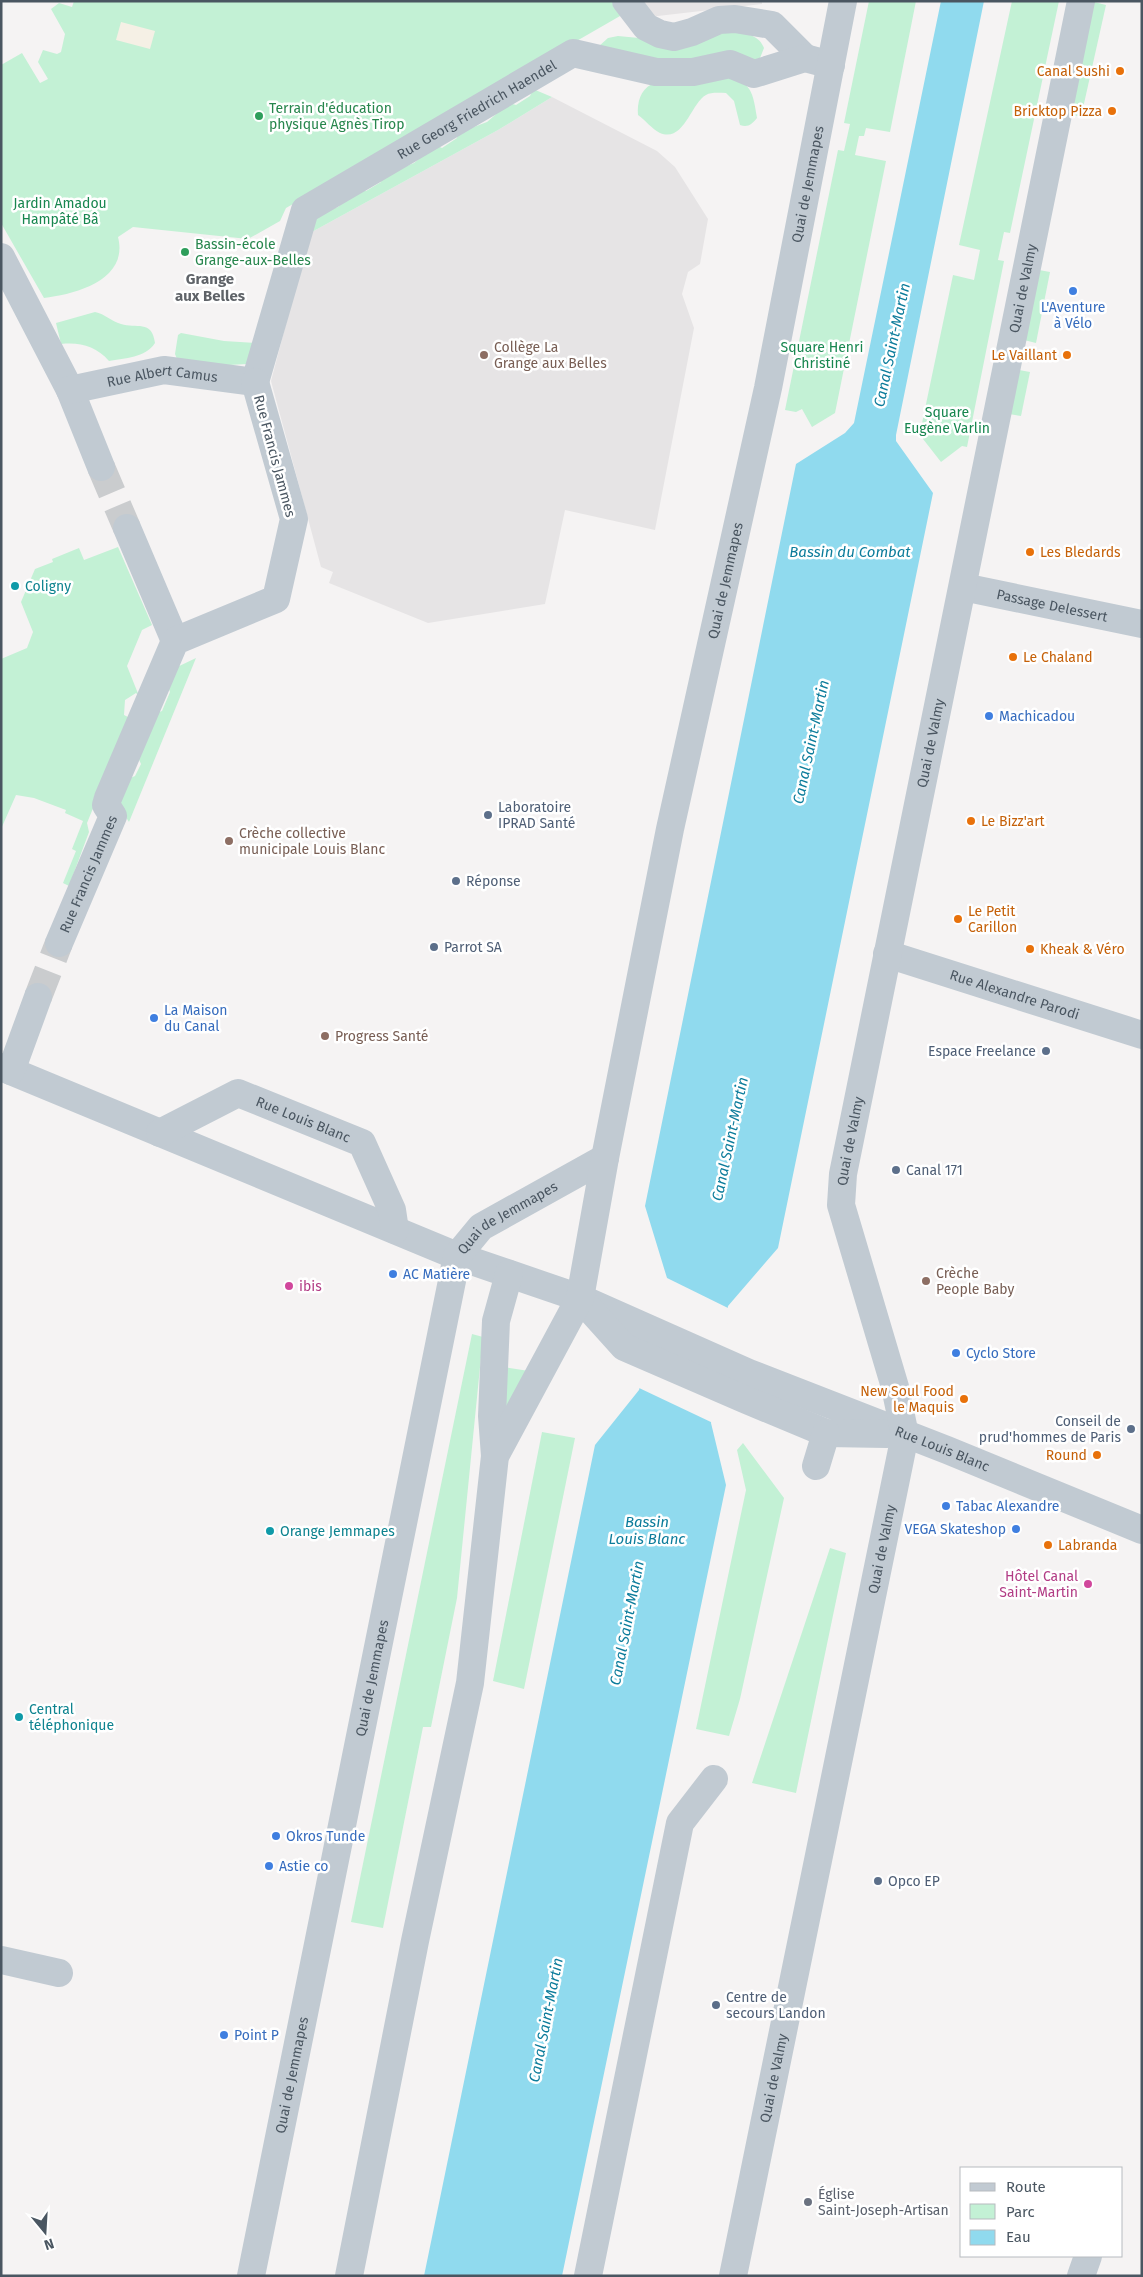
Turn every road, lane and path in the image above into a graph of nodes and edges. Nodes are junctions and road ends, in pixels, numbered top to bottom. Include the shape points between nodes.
1 (626, 1) edge
2 (843, 1) edge
3 (1081, 1) edge
4 (805, 58) junction
5 (831, 64) junction
6 (1, 257) edge
7 (255, 382) junction
8 (70, 390) junction
9 (101, 467) tunnel mouth
10 (127, 528) tunnel mouth
11 (963, 587) junction
12 (1142, 624) edge
13 (175, 641) junction
14 (59, 943) tunnel mouth
15 (887, 954) junction
16 (38, 997) tunnel mouth
17 (1142, 1035) edge
18 (6, 1069) edge
19 (160, 1133) junction
20 (605, 1158) junction
21 (395, 1230) junction
22 (457, 1256) junction
23 (509, 1274) junction
24 (580, 1298) junction
25 (741, 1382) junction
26 (826, 1434) junction
27 (905, 1435) junction
28 (495, 1456) junction
29 (816, 1466) dead end
30 (1142, 1530) edge
31 (714, 1779) dead end
32 (1, 1960) edge
33 (59, 1973) dead end
34 (1088, 2257) edge
35 (251, 2276) edge
36 (349, 2276) edge
37 (588, 2276) edge
38 (733, 2276) edge
39 (1081, 2276) edge

1 - 4 street via 646,27 674,37 719,20 772,25
2 - 5 street, Quai de Jemmapes
3 - 11 street, Quai de Valmy
4 - 5 street
4 - 7 street, Rue Georg Friedrich Haendel via 754,74 730,64 693,72 656,72 573,53 305,210
5 - 20 street, Quai de Jemmapes via 768,388 670,830
6 - 8 street
7 - 8 street, Rue Albert Camus via 164,370
7 - 13 street, Rue Francis Jammes via 294,519 276,599
8 - 9 street
10 - 13 street
11 - 12 street, Passage Delessert
11 - 15 street, Quai de Valmy
13 - 14 street, Rue Francis Jammes via 108,798 106,805 113,816
15 - 17 street, Rue Alexandre Parodi
15 - 27 street, Quai de Valmy via 843,1174 840,1205 895,1387
16 - 18 street
18 - 19 street
19 - 21 street
19 - 21 street, Rue Louis Blanc via 238,1093 362,1143 392,1210
20 - 22 street, Quai de Jemmapes via 481,1227
20 - 24 street, Quai de Jemmapes
21 - 22 street
22 - 23 street
22 - 35 street, Quai de Jemmapes
23 - 24 street
23 - 28 street via 496,1321 492,1416
24 - 25 street via 631,1321
24 - 25 street via 624,1347
24 - 28 street, Quai de Jemmapes
25 - 26 street
25 - 27 street, Rue Louis Blanc
26 - 27 street
26 - 29 street
27 - 30 street, Rue Louis Blanc
27 - 38 street, Quai de Valmy
28 - 36 street via 470,1683
31 - 37 street via 680,1823
32 - 33 street
34 - 39 street

